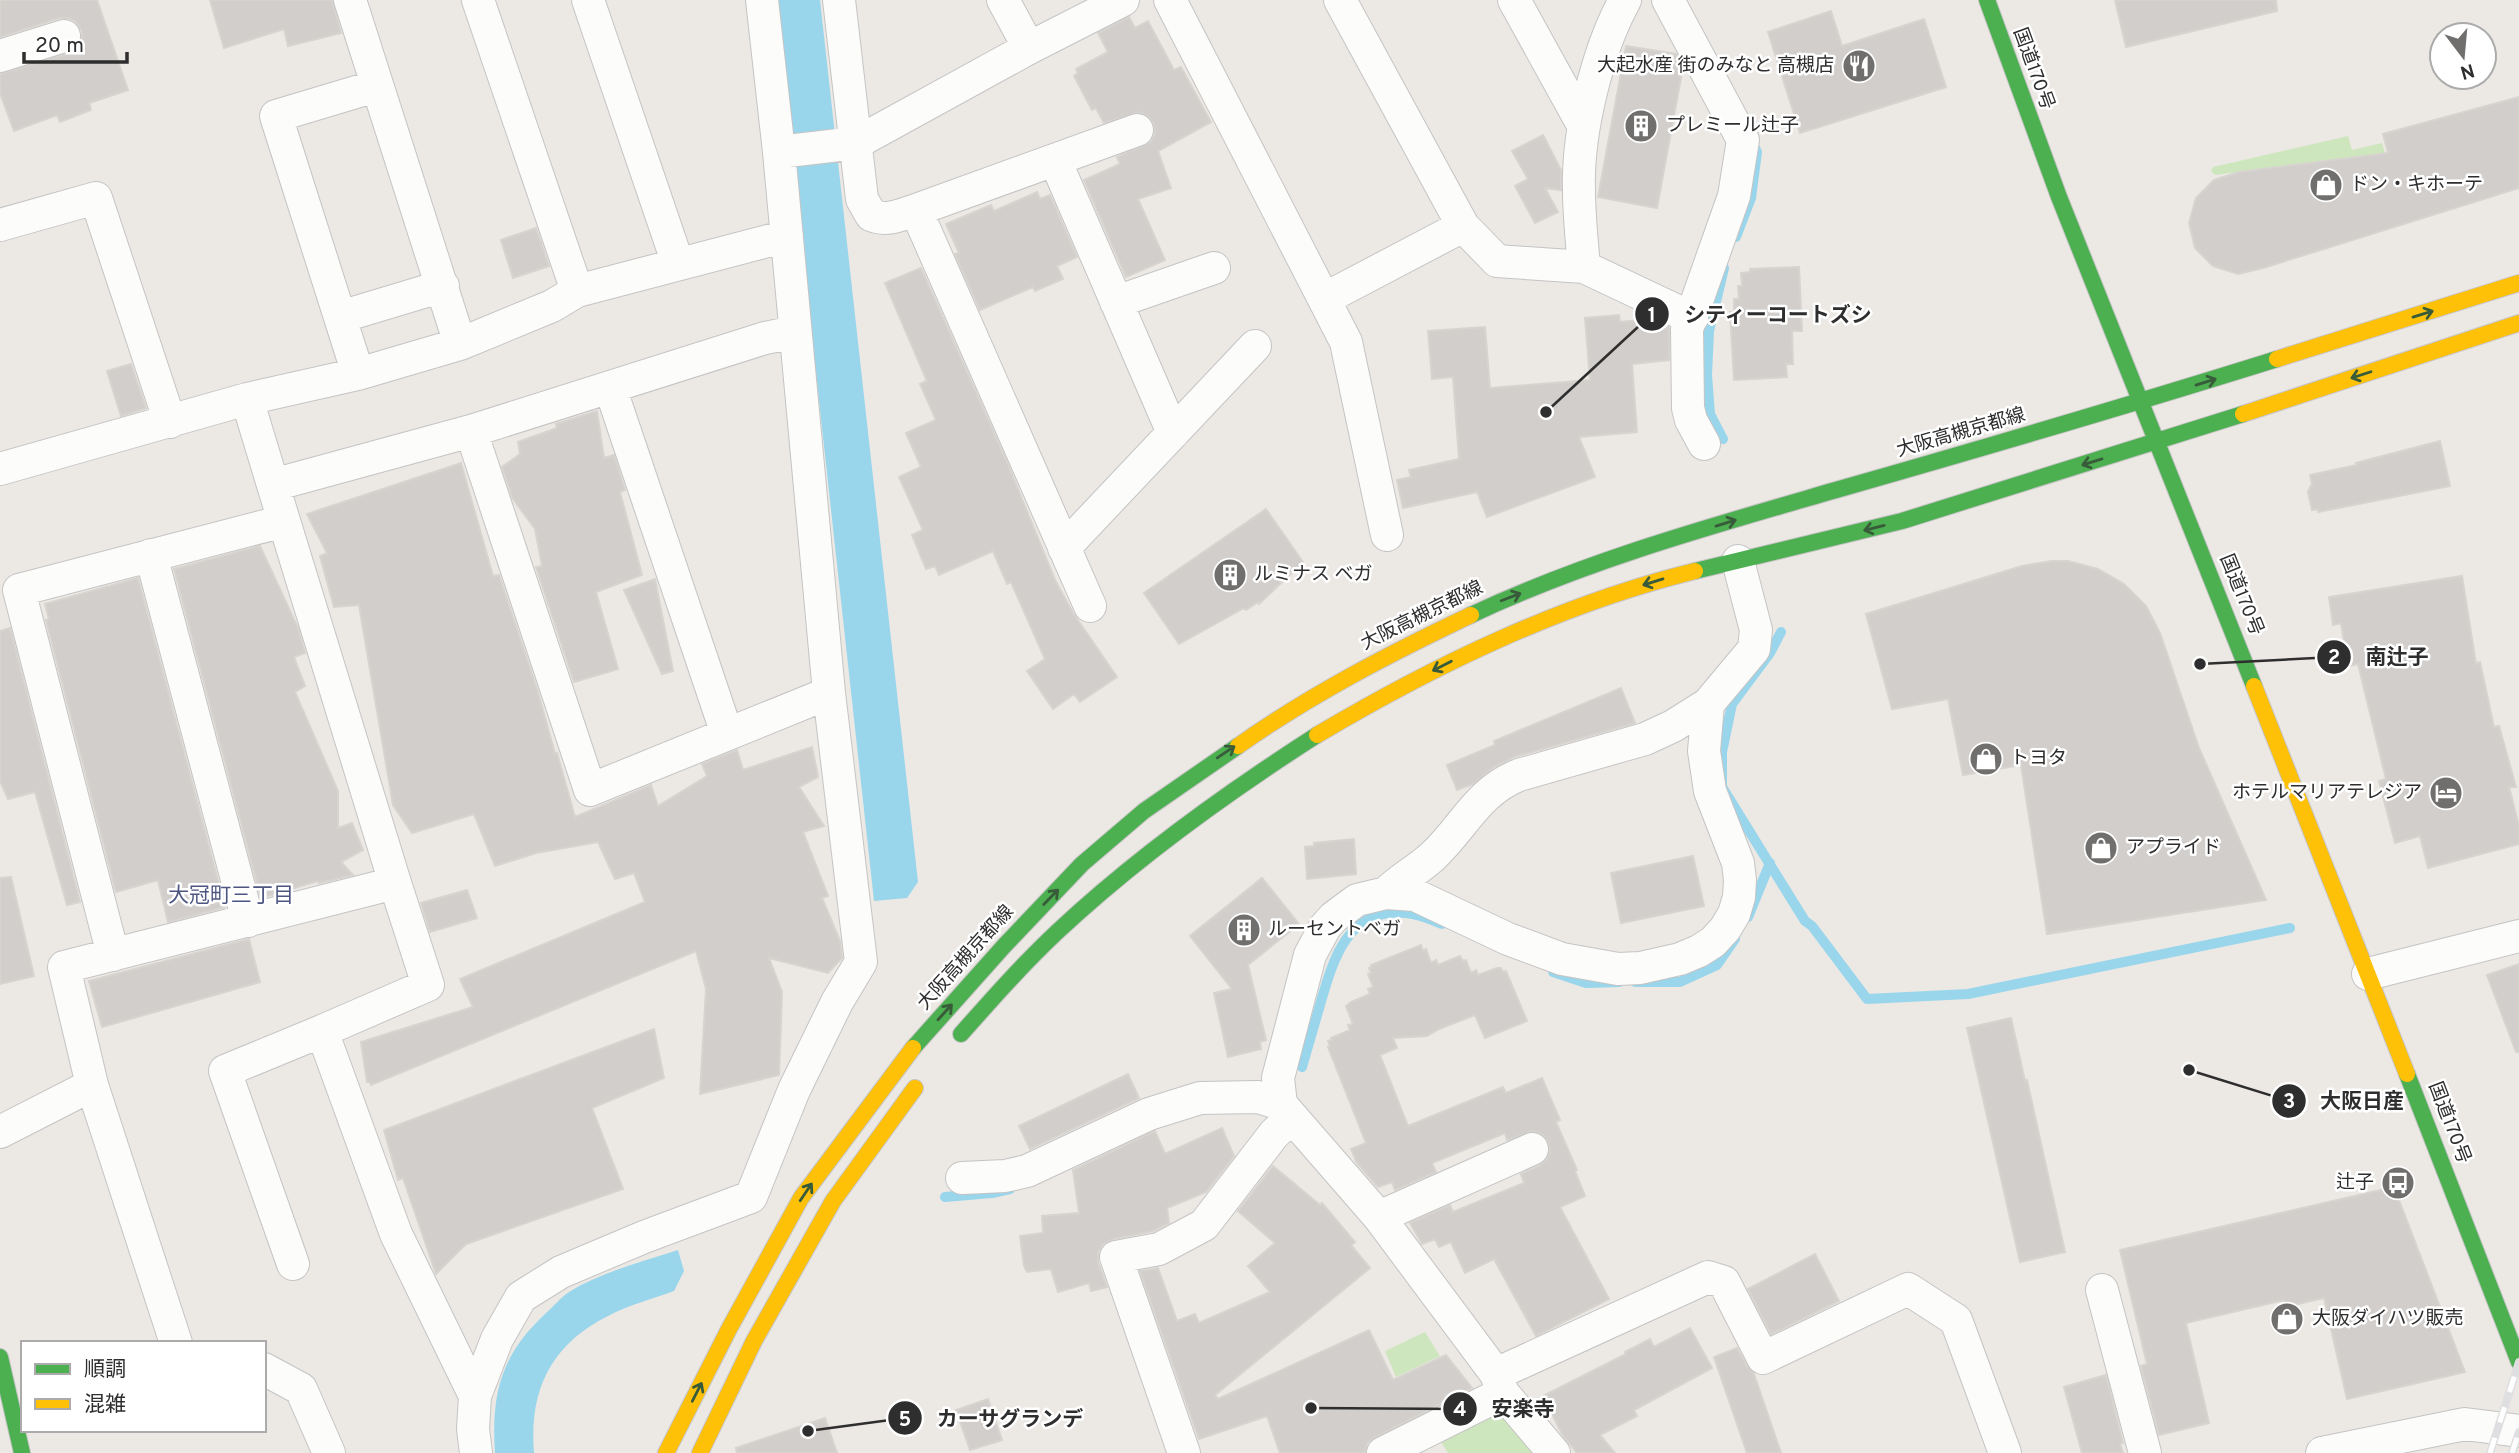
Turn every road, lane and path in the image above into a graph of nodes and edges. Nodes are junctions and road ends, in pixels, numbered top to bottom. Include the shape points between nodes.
1 (351, 0) edge
2 (478, 0) edge
3 (588, 0) edge
4 (762, 0) edge
5 (839, 0) edge
6 (1003, 0) edge
7 (1123, 0) edge
8 (1170, 0) edge
9 (1340, 0) edge
10 (1514, 0) edge
11 (1625, 0) edge
12 (1668, 0) edge
13 (1987, 0) edge
14 (64, 36) dead end
15 (1029, 48) junction
16 (0, 56) edge
17 (376, 86) junction
18 (1583, 125) junction
19 (1137, 130) dead end
20 (849, 144) junction
21 (784, 151) junction
22 (1055, 160) junction
23 (916, 210) junction
24 (0, 226) edge
25 (1463, 226) junction
26 (787, 236) junction
27 (678, 264) junction
28 (1584, 267) junction
29 (1214, 268) dead end
30 (2519, 284) edge
31 (443, 286) junction
32 (577, 291) junction
33 (1326, 298) junction
34 (1116, 302) junction
35 (341, 317) junction
36 (1692, 318) junction
37 (2519, 323) edge
38 (795, 332) junction
39 (460, 344) junction
40 (1255, 346) dead end
41 (358, 374) junction
42 (610, 387) junction
43 (247, 399) junction
44 (2141, 402) junction
45 (170, 422) junction
46 (471, 431) junction
47 (1174, 433) junction
48 (2157, 442) junction
49 (1704, 444) dead end
50 (0, 469) edge
51 (273, 485) junction
52 (284, 521) junction
53 (1387, 535) dead end
54 (1064, 548) junction
55 (151, 555) junction
56 (1738, 561) junction
57 (1090, 606) dead end
58 (829, 693) junction
59 (1708, 704) junction
60 (727, 734) junction
61 (395, 883) junction
62 (1385, 893) junction
63 (248, 921) junction
64 (2519, 936) edge
65 (113, 955) junction
66 (2368, 974) junction
67 (322, 1031) junction
68 (946, 1050) dead end
69 (923, 1077) dead end
70 (92, 1085) junction
71 (1286, 1111) junction
72 (0, 1132) edge
73 (1532, 1149) dead end
74 (962, 1178) dead end
75 (1379, 1217) junction
76 (293, 1264) dead end
77 (2102, 1290) dead end
78 (175, 1341) edge
79 (0, 1357) edge
80 (2519, 1362) edge
81 (266, 1370) edge
82 (1500, 1383) junction
83 (475, 1395) junction
84 (2519, 1431) edge
85 (2461, 1438) edge
86 (22, 1453) edge
87 (329, 1453) edge
88 (476, 1453) edge
89 (666, 1453) edge
90 (700, 1453) edge
91 (1184, 1453) edge
92 (1383, 1453) edge
93 (1554, 1453) edge
94 (2005, 1453) edge
95 (2146, 1453) edge
96 (2322, 1453) edge

1 - 17 street
2 - 32 street
3 - 27 street
4 - 21 street
5 - 20 street
6 - 15 street
7 - 15 street
8 - 33 street
9 - 25 street
10 - 18 street
11 - 18 street via 1610,27
12 - 36 street via 1743,140 1734,196
13 - 44 main road, 国道170号
14 - 16 street
15 - 20 street
17 - 31 street
17 - 35 street via 276,116
18 - 28 street via 1578,189
19 - 22 street
20 - 21 street
20 - 23 street via 870,215 891,218
21 - 26 street
22 - 23 street
22 - 34 street
23 - 54 street
24 - 45 street via 96,198
25 - 28 street via 1497,261
25 - 33 street
26 - 27 street
26 - 38 street
27 - 32 street
28 - 36 street
29 - 34 street
44 -> 30 main road, 大阪高槻京都線
31 - 35 street
31 - 39 street
32 - 39 street
33 - 53 street via 1346,342
34 - 47 street
35 - 41 street
36 - 49 street via 1687,329 1688,408
37 -> 48 main road
38 - 42 street
38 - 58 street
39 - 41 street
40 - 47 street
41 - 43 street
42 - 46 street
42 - 60 street
43 - 45 street
43 - 51 street
44 - 48 main road, 国道170号
89 -> 44 main road, 大阪高槻京都線 via 801,1198 907,1055 1082,864 1217,758 1279,717 1424,637 1611,558
45 - 50 street
46 - 51 street
46 - 60 street via 590,790
47 - 54 street
48 -> 56 main road via 1896,522
48 - 66 main road, 国道170号
51 - 52 street
52 - 55 street
52 - 61 street
54 - 57 street
55 - 63 street
55 - 65 street via 19,590
56 - 59 street via 1756,631 1754,649
56 -> 68 main road via 1681,573 1534,625 1450,662 1284,756 1191,821 1058,932
58 - 60 street
58 - 83 street via 861,962 794,1090 751,1197 573,1267 521,1297 497,1339
59 - 62 street via 1645,739 1500,784 1435,853
59 - 62 street via 1704,751 1710,791 1738,863 1740,880 1739,897 1726,929 1699,951 1640,968 1595,967 1508,939 1415,895
61 - 63 street
61 - 67 street via 428,985
62 - 71 street via 1370,895 1334,916 1310,955 1278,1078
63 - 65 street
64 - 66 street
65 - 70 street via 64,967
66 - 80 main road, 国道170号
67 - 76 street via 225,1071
67 - 83 street via 396,1234
69 - 90 main road via 832,1201 754,1341
70 - 72 street
70 - 78 street
71 - 74 street via 1258,1097 1200,1098 1149,1114 1027,1171
71 - 75 street
71 - 91 street via 1274,1134 1204,1225 1159,1249 1116,1257
73 - 75 street
75 - 82 street
77 - 95 street
79 - 86 main road
81 - 87 street via 301,1389
82 - 92 street
82 - 93 street
82 - 94 street via 1708,1277 1724,1282 1763,1358 1908,1289 1956,1320
83 - 88 street
84 - 85 street
85 - 96 street

